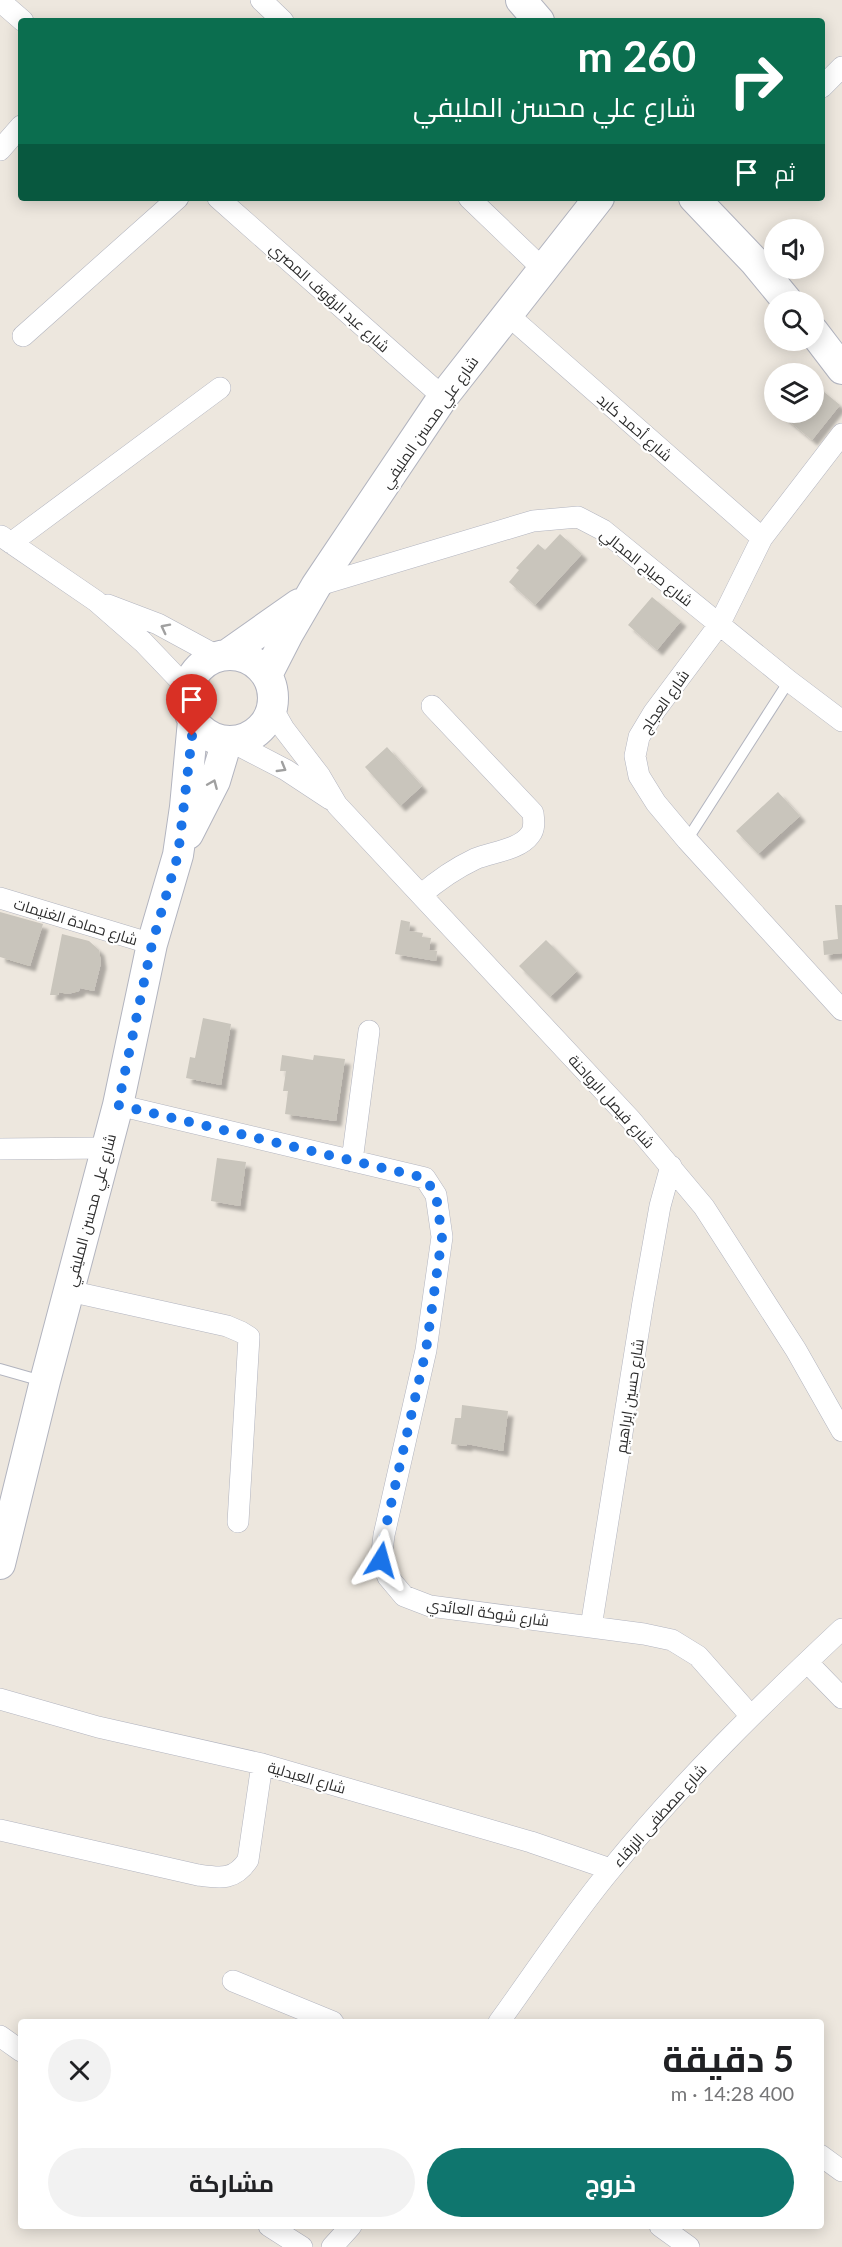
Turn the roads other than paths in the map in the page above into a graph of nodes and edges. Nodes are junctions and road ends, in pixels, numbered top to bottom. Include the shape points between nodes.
1 (261, 0) edge
2 (521, 0) edge
3 (0, 1) edge
4 (20, 18) edge
5 (280, 18) edge
6 (536, 18) edge
7 (842, 67) edge
8 (825, 84) edge
9 (18, 129) edge
10 (0, 150) edge
11 (175, 201) edge
12 (221, 201) edge
13 (472, 201) edge
14 (597, 201) edge
15 (702, 201) edge
16 (544, 270) junction
17 (779, 291) edge
18 (508, 315) junction
19 (23, 336) dead end
20 (824, 345) edge
21 (842, 369) edge
22 (220, 388) dead end
23 (443, 397) junction
24 (842, 434) edge
25 (762, 538) junction
26 (5, 539) edge
27 (314, 590) junction
28 (96, 601) junction
29 (719, 625) junction
30 (222, 655) junction
31 (267, 675) junction
32 (789, 681) junction
33 (187, 688) junction
34 (432, 706) dead end
35 (272, 708) junction
36 (193, 721) junction
37 (842, 721) edge
38 (229, 741) junction
39 (337, 805) junction
40 (687, 840) junction
41 (178, 855) junction
42 (421, 895) junction
43 (0, 898) edge
44 (152, 944) junction
45 (842, 1010) edge
46 (369, 1031) dead end
47 (118, 1105) junction
48 (106, 1148) junction
49 (0, 1149) edge
50 (352, 1161) junction
51 (671, 1166) junction
52 (69, 1291) junction
53 (0, 1370) edge
54 (45, 1382) junction
55 (842, 1431) edge
56 (238, 1522) dead end
57 (0, 1564) edge
58 (591, 1627) junction
59 (842, 1629) edge
60 (807, 1662) junction
61 (842, 1698) edge
62 (0, 1699) edge
63 (750, 1715) junction
64 (262, 1764) junction
65 (0, 1830) edge
66 (610, 1869) junction
67 (233, 1981) dead end
68 (326, 2019) edge
69 (501, 2019) edge
70 (0, 2036) edge
71 (18, 2049) edge
72 (824, 2158) edge
73 (842, 2171) edge
74 (274, 2229) edge
75 (664, 2229) edge
76 (302, 2247) edge
77 (689, 2247) edge

1 - 5 street
2 - 6 street
3 - 4 street
7 - 8 street
9 - 10 street
11 - 19 street
12 - 23 street, شارع عبد الرؤوف المصري
13 - 16 street
14 - 16 street, شارع علي محسن المليفي
15 - 17 street
16 - 18 street, شارع علي محسن المليفي
18 - 23 street, شارع علي محسن المليفي
18 - 25 street, شارع أحمد كايد
20 - 21 street
22 - 26 street
23 - 27 street, شارع علي محسن المليفي
24 - 25 street, شارع العجاج
25 - 29 street, شارع العجاج
26 - 28 street
27 - 29 street, شارع صياح المجالي via 533,521 578,517 603,530
27 - 30 street, شارع علي محسن المليفي
27 - 31 street, شارع علي محسن المليفي
30 -> 28 street via 158,624
28 - 33 street
29 - 32 street, شارع صياح المجالي
29 - 40 street, شارع العجاج via 654,712 639,737 634,756 639,776
30 - 31 street via 250,659
30 - 33 street via 197,668
31 - 35 street
32 - 37 street, شارع صياح المجالي
32 - 40 lane
33 - 36 street via 188,711
34 - 42 street via 533,813 534,824 523,842 475,859
35 - 38 street via 261,728 252,735
35 - 39 street, شارع فيصل الرواحنة
36 - 38 street via 207,735
36 - 41 street, شارع علي محسن المليفي
38 -> 39 street, شارع فيصل الرواحنة via 286,770
41 -> 38 street, شارع علي محسن المليفي via 215,781
39 - 42 street, شارع فيصل الرواحنة
40 - 45 street, شارع العجاج
41 - 44 street, شارع علي محسن المليفي
42 - 51 street, شارع فيصل الرواحنة
43 - 44 street, شارع حمادة الغنيمات
44 - 47 street, شارع علي محسن المليفي
46 - 50 street
47 - 48 street, شارع علي محسن المليفي
47 - 50 street, شارع شوكة العائدي
48 - 49 street
48 - 52 street, شارع علي محسن المليفي
50 - 58 street, شارع شوكة العائدي via 425,1178 436,1195 442,1237 426,1350 384,1535 381,1560 388,1577 404,1596 429,1606
51 - 55 street, شارع فيصل الرواحنة via 739,1258
51 - 58 street, شارع حسين إبراهيم via 647,1280
52 - 54 street, شارع علي محسن المليفي
52 - 56 street via 227,1326 249,1338
53 - 54 lane
54 - 57 street, شارع علي محسن المليفي
58 - 63 street, شارع شوكة العائدي via 644,1634 686,1647
59 - 60 street, شارع مصطفى الزرقاء
60 - 61 street
60 - 63 street, شارع مصطفى الزرقاء
62 - 64 street, شارع العبدلية via 98,1727
63 - 66 street, شارع مصطفى الزرقاء
64 - 65 street via 248,1860 240,1871 223,1878
64 - 66 street, شارع العبدلية via 531,1842
66 - 69 street, شارع مصطفى الزرقاء
67 - 68 street
70 - 71 street
72 - 73 street
74 - 76 street
75 - 77 street

